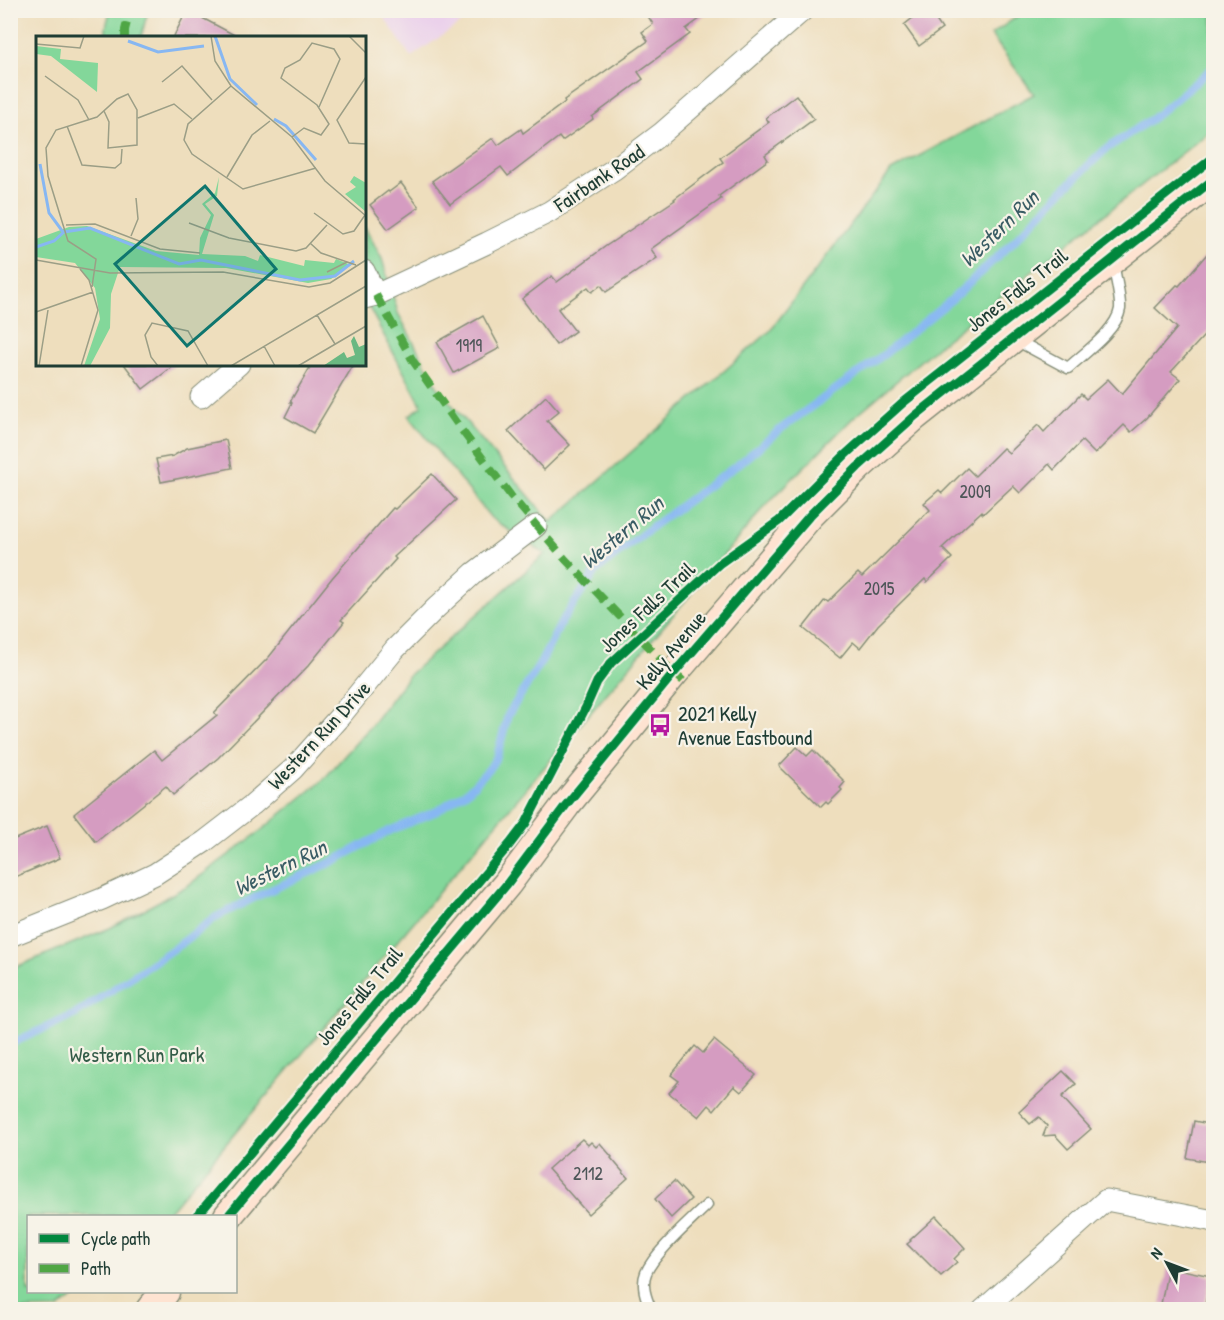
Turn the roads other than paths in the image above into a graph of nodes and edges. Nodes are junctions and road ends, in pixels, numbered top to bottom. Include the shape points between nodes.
1 (802, 10) edge
2 (1214, 179) edge
3 (1113, 260) junction
4 (366, 280) edge
5 (370, 297) edge
6 (1012, 339) junction
7 (237, 366) edge
8 (201, 397) dead end
9 (536, 526) dead end
10 (10, 936) edge
11 (707, 1205) dead end
12 (229, 1215) edge
13 (1214, 1221) edge
14 (164, 1293) edge
15 (150, 1310) edge
16 (651, 1310) edge
17 (983, 1310) edge

1 - 5 street, Fairbank Road via 662,133 613,170 549,212
2 - 3 main road, Kelly Avenue
3 - 6 main road, Kelly Avenue
3 - 6 lane via 1120,308 1116,321 1068,368
4 - 5 street
6 - 12 main road, Kelly Avenue via 915,416 811,514 674,673 507,884
7 - 8 street
9 - 10 street, Western Run Drive via 436,608 293,770 252,805 155,874
11 - 16 lane via 656,1256 646,1274 644,1291
13 - 17 street via 1106,1200
14 - 15 main road

